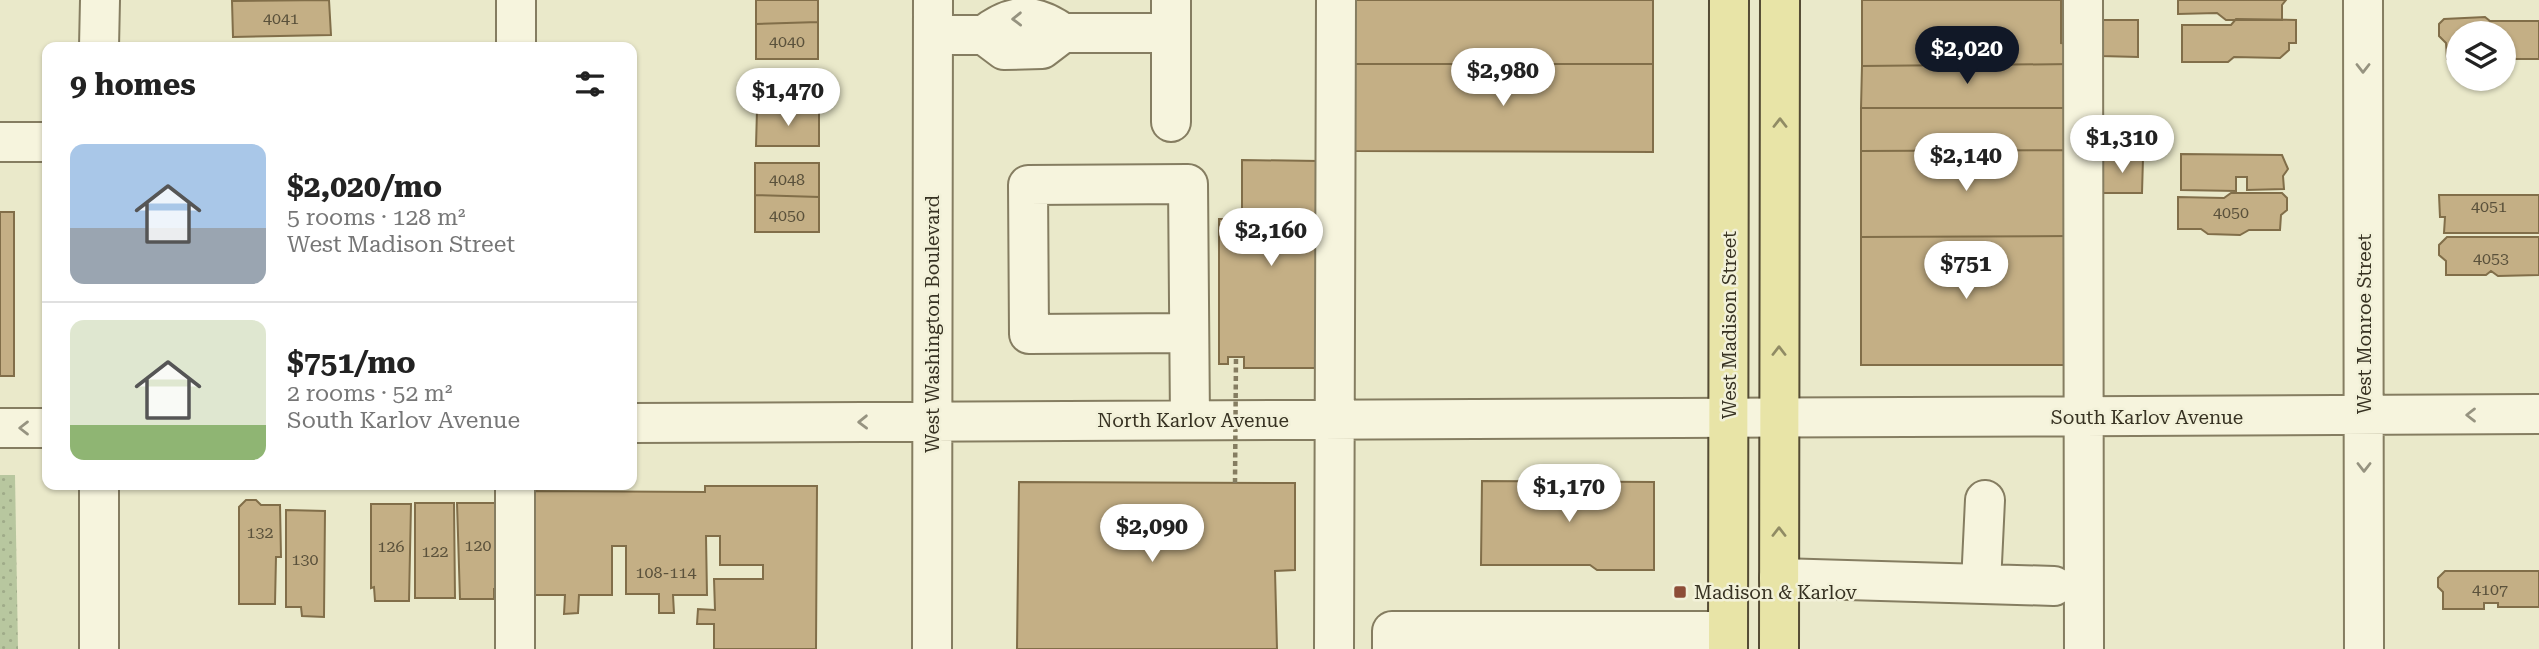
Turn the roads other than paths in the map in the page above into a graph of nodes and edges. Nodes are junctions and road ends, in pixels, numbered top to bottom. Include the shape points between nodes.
1 (100, 0) edge
2 (516, 0) edge
3 (1335, 0) edge
4 (1729, 0) edge
5 (1780, 0) edge
6 (2083, 0) edge
7 (2362, 0) edge
8 (1171, 16) edge
9 (933, 17) edge
10 (99, 42) edge
11 (516, 42) edge
12 (1171, 122) dead end
13 (0, 142) edge
14 (42, 142) edge
15 (1189, 333) junction
16 (2539, 414) edge
17 (2364, 415) junction
18 (2084, 417) junction
19 (1754, 419) junction
20 (1190, 420) junction
21 (1335, 420) junction
22 (932, 421) junction
23 (637, 423) edge
24 (0, 428) edge
25 (42, 428) edge
26 (99, 490) edge
27 (515, 490) edge
28 (1985, 500) dead end
29 (1779, 578) junction
30 (1981, 584) junction
31 (2054, 586) dead end
32 (1728, 640) edge
33 (99, 649) edge
34 (515, 649) edge
35 (932, 649) edge
36 (1334, 649) edge
37 (1392, 649) edge
38 (1779, 649) edge
39 (2084, 649) edge
40 (2364, 649) edge

1 - 10 street
2 - 11 street
3 - 21 street
4 - 19 main road, West Madison Street
19 -> 5 main road, West Madison Street
6 - 18 street
7 -> 17 street, West Monroe Street
8 - 9 street via 1063,33 1042,49 1004,50 984,35
8 - 12 street
9 - 22 street, West Washington Boulevard
13 - 14 street
15 - 15 street via 1188,184 1028,185 1029,334
15 - 20 street
16 -> 17 street, South Karlov Avenue
17 - 18 street, South Karlov Avenue
17 -> 40 street, West Monroe Street
18 - 19 street, South Karlov Avenue
18 - 39 street
19 - 21 street, North Karlov Avenue
29 -> 19 main road, West Madison Street
19 - 32 main road, West Madison Street
20 - 21 street, North Karlov Avenue
20 - 22 street, North Karlov Avenue
21 - 36 street
22 -> 23 street, North Karlov Avenue
22 - 35 street, West Washington Boulevard
25 -> 24 street
26 - 33 street
27 - 34 street
28 - 30 street
29 - 30 street
29 - 38 main road, West Madison Street
30 - 31 street
32 - 37 street via 1392,631

